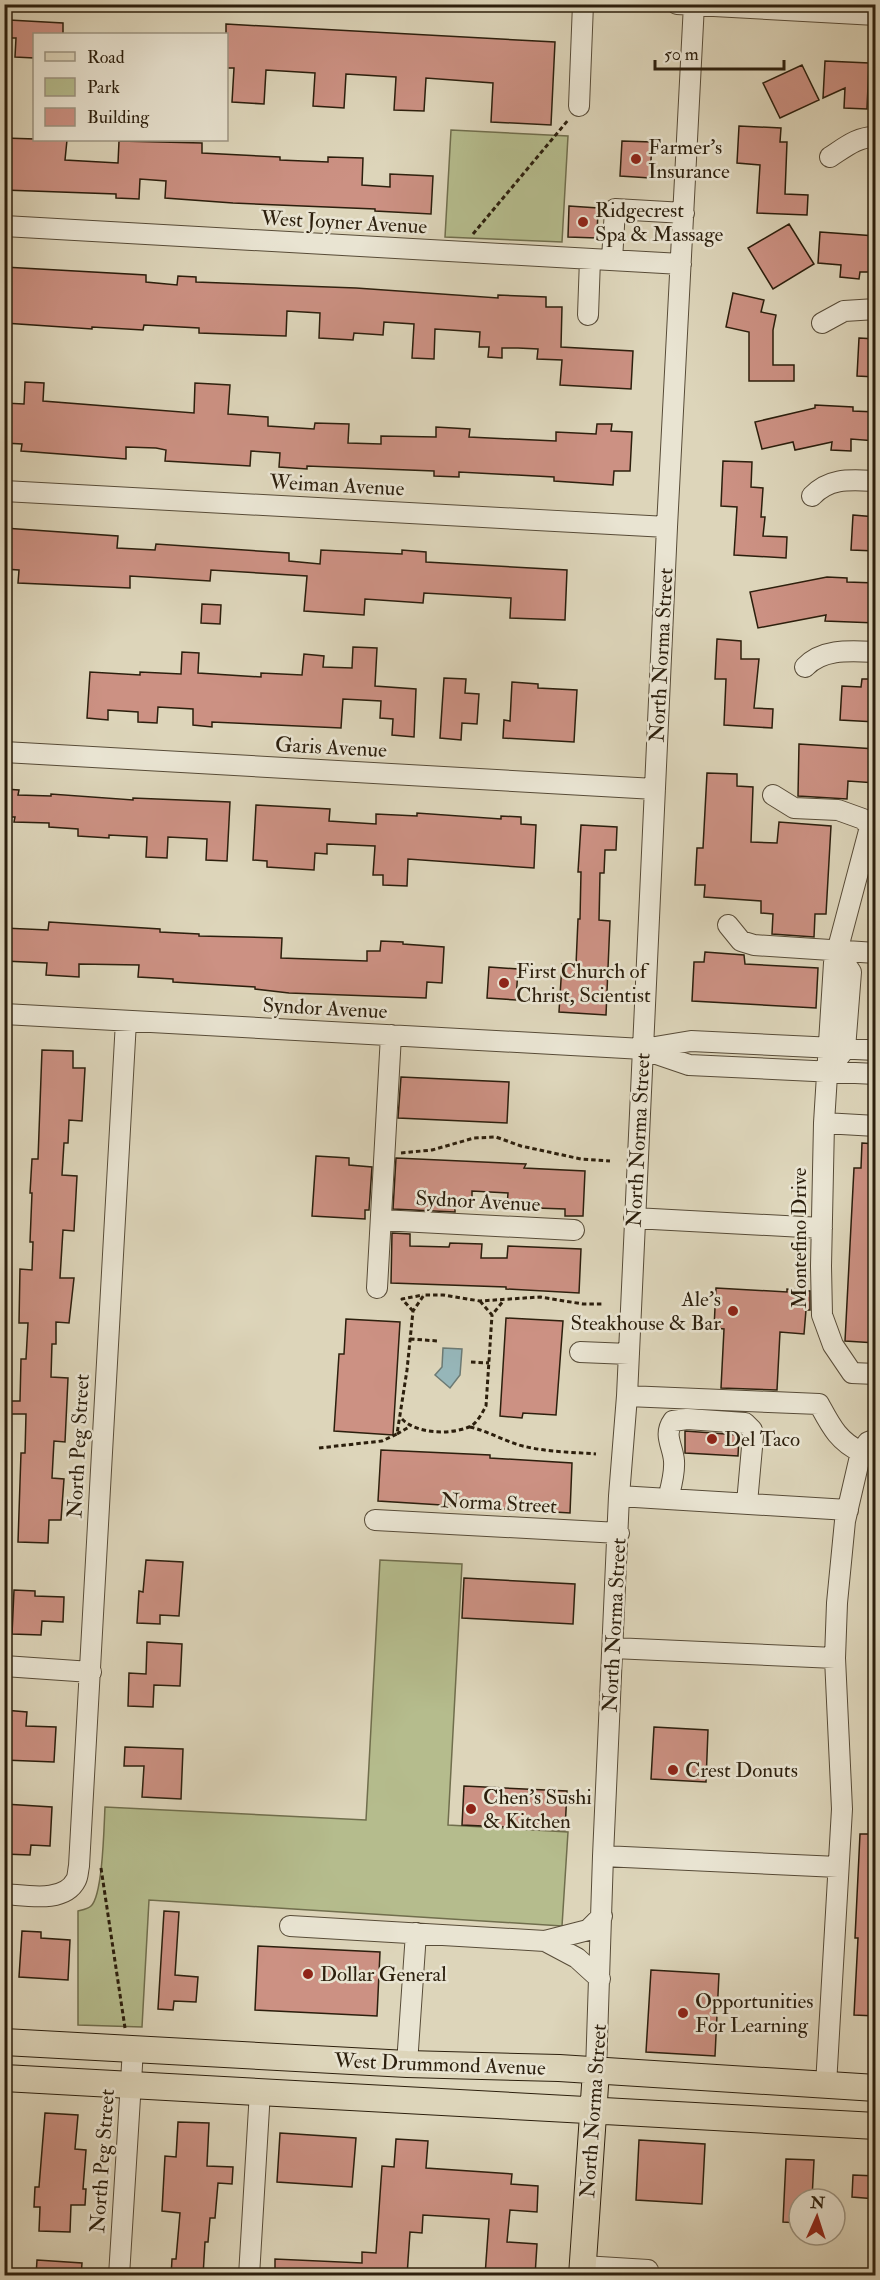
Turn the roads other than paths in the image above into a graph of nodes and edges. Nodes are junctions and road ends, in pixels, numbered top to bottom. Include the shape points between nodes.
1 (583, 4) edge
2 (688, 5) edge
3 (876, 15) edge
4 (579, 106) road end
5 (876, 137) edge
6 (830, 157) dead end
7 (684, 213) junction
8 (4, 226) edge
9 (591, 259) junction
10 (612, 260) junction
11 (681, 264) junction
12 (876, 309) edge
13 (588, 315) dead end
14 (822, 323) dead end
15 (876, 481) edge
16 (4, 491) edge
17 (812, 496) dead end
18 (667, 527) junction
19 (876, 652) edge
20 (805, 666) dead end
21 (4, 752) edge
22 (655, 789) junction
23 (773, 795) dead end
24 (873, 827) edge
25 (728, 925) dead end
26 (837, 951) junction
27 (876, 953) edge
28 (4, 1014) edge
29 (126, 1021) junction
30 (391, 1035) junction
31 (838, 1048) junction
32 (643, 1049) junction
33 (876, 1050) edge
34 (827, 1072) junction
35 (876, 1074) edge
36 (824, 1123) junction
37 (876, 1126) edge
38 (634, 1218) junction
39 (381, 1220) junction
40 (822, 1228) junction
41 (574, 1230) dead end
42 (377, 1288) dead end
43 (580, 1352) dead end
44 (628, 1354) junction
45 (876, 1374) edge
46 (627, 1396) junction
47 (868, 1446) edge
48 (620, 1496) junction
49 (668, 1499) junction
50 (747, 1503) junction
51 (848, 1510) junction
52 (375, 1520) dead end
53 (619, 1533) junction
54 (613, 1648) junction
55 (835, 1658) junction
56 (4, 1666) edge
57 (91, 1671) junction
58 (603, 1856) junction
59 (838, 1867) junction
60 (4, 1894) edge
61 (602, 1916) junction
62 (290, 1926) dead end
63 (416, 1933) junction
64 (545, 1941) junction
65 (600, 1979) junction
66 (129, 2039) junction
67 (4, 2042) edge
68 (407, 2064) junction
69 (596, 2071) junction
70 (4, 2078) edge
71 (131, 2084) junction
72 (826, 2085) junction
73 (876, 2088) edge
74 (260, 2091) junction
75 (594, 2111) junction
76 (823, 2123) junction
77 (876, 2126) edge
78 (648, 2270) dead end
79 (582, 2271) edge
80 (119, 2276) edge
81 (249, 2276) edge

1 - 4 street
2 - 3 street
2 - 7 street, North Norma Street
5 - 6 street via 850,144
7 - 10 street via 615,209
7 - 11 street, North Norma Street
8 - 9 street, West Joyner Avenue
9 - 10 street, West Joyner Avenue
9 - 13 street
10 - 11 street, West Joyner Avenue
11 - 18 street, North Norma Street
12 - 14 street via 844,311
15 - 17 street via 835,482 821,486
16 - 18 street, Weiman Avenue
18 - 22 street, North Norma Street
19 - 20 street via 823,654
21 - 22 street, Garis Avenue
22 - 32 street, North Norma Street
23 - 24 street via 794,808 838,810
24 - 26 street
25 - 26 street via 741,941 754,945
26 - 27 street
26 - 31 street via 851,972
28 - 29 street, Syndor Avenue
29 - 30 street, Syndor Avenue
29 - 57 street, North Peg Street
30 - 32 street, Syndor Avenue
30 - 39 street
31 - 32 street via 691,1041
31 - 33 street
31 - 34 street
32 - 34 street via 689,1065
32 - 38 street, North Norma Street
34 - 35 street
34 - 36 street, Montefino Drive
36 - 37 street
36 - 40 street, Montefino Drive
38 - 40 street
38 - 44 street, North Norma Street
39 - 41 street, Sydnor Avenue
39 - 42 street
40 - 45 street, Montefino Drive via 822,1315 832,1345 852,1373
43 - 44 street
44 - 46 street, North Norma Street
46 - 47 street via 819,1404 833,1430 847,1445
46 - 48 street, North Norma Street
47 - 51 street
48 - 49 street
48 - 53 street, North Norma Street
49 - 50 street
49 - 50 street via 674,1477 669,1427 673,1420 687,1419 745,1423 752,1430
50 - 51 street
51 - 55 street
52 - 53 street, Norma Street
53 - 54 street, North Norma Street
54 - 55 street
54 - 58 street, North Norma Street
55 - 59 street via 842,1809
56 - 57 street
57 - 60 street, North Peg Street via 76,1880 63,1892 51,1896
58 - 59 street
58 - 61 street, North Norma Street
59 - 72 street
61 - 64 street via 588,1930
61 - 65 street, North Norma Street
62 - 63 street
63 - 64 street
63 - 68 street
64 - 65 street via 577,1958
65 - 69 street, North Norma Street
66 - 67 main road, West Drummond Avenue
66 - 68 main road, West Drummond Avenue
66 - 71 street, North Peg Street
68 - 69 main road, West Drummond Avenue
69 - 72 main road, West Drummond Avenue
69 - 75 main road, North Norma Street
70 - 71 main road, West Drummond Avenue
71 - 74 main road, West Drummond Avenue
71 - 80 street, North Peg Street
72 - 73 main road, West Drummond Avenue
72 - 76 main road
74 - 75 main road, West Drummond Avenue
74 - 81 street
75 - 76 main road, West Drummond Avenue
75 - 79 main road, North Norma Street
76 - 77 main road, West Drummond Avenue
78 - 79 street

